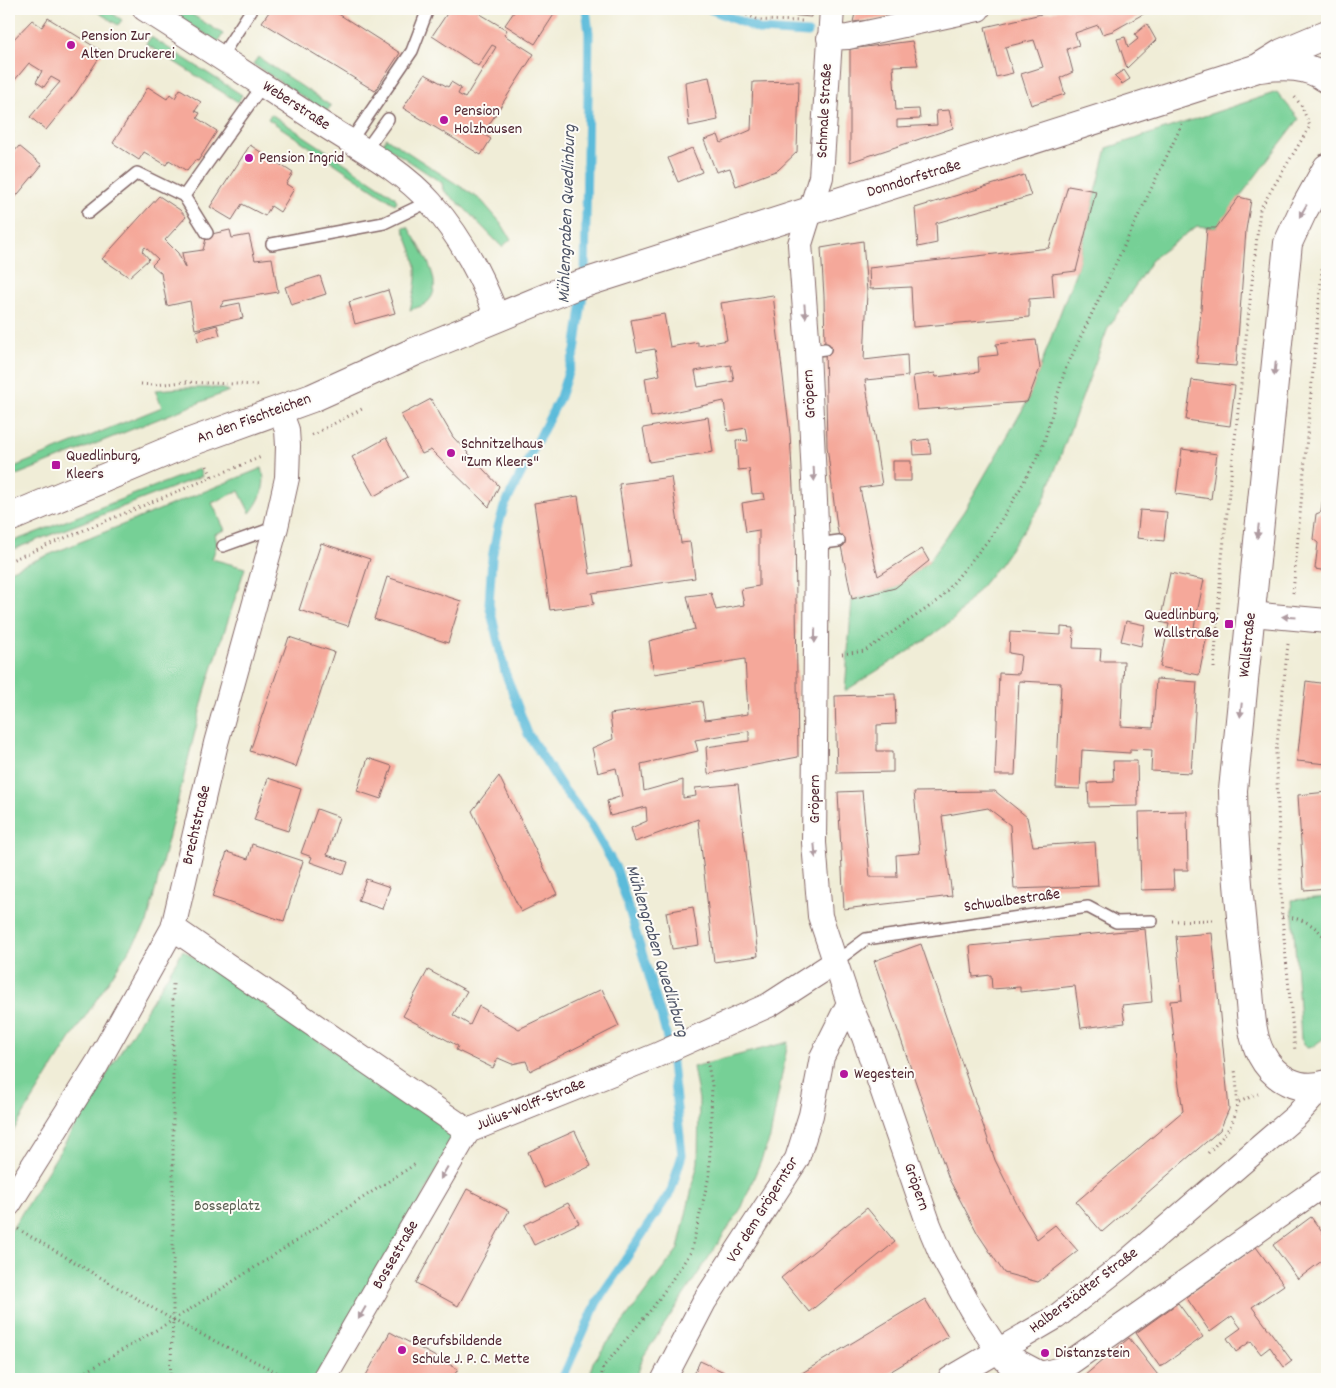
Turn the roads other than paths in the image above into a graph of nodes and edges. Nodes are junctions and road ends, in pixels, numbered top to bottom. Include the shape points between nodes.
1 (146, 9) edge
2 (252, 9) edge
3 (428, 9) edge
4 (978, 9) edge
5 (831, 23) edge
6 (1327, 34) edge
7 (220, 58) junction
8 (1258, 68) junction
9 (1327, 79) edge
10 (262, 85) junction
11 (388, 119) dead end
12 (358, 147) junction
13 (1327, 168) edge
14 (184, 196) junction
15 (430, 201) junction
16 (809, 211) junction
17 (88, 213) dead end
18 (207, 233) dead end
19 (272, 244) dead end
20 (497, 317) junction
21 (280, 411) junction
22 (9, 518) edge
23 (276, 527) junction
24 (223, 546) dead end
25 (1251, 614) junction
26 (1327, 621) edge
27 (1152, 921) road end
28 (173, 928) junction
29 (834, 963) junction
30 (848, 1003) junction
31 (1325, 1085) edge
32 (468, 1130) junction
33 (1327, 1182) edge
34 (9, 1204) edge
35 (998, 1351) junction
36 (324, 1379) edge
37 (664, 1379) edge
38 (950, 1379) edge
39 (1022, 1379) edge

1 - 7 street, Weberstraße
2 - 7 lane
3 - 12 lane via 412,51
4 - 5 street via 848,37
5 - 16 street, Schmale Straße via 821,177
6 - 8 main road, Donndorfstraße via 1282,53
7 - 10 street, Weberstraße
8 - 9 main road via 1279,65 1299,68 1315,71
8 - 16 main road, Donndorfstraße
10 - 12 street, Weberstraße
10 - 14 lane
11 - 12 lane
12 - 15 street, Weberstraße
13 -> 25 main road, Wallstraße via 1288,243
14 - 17 lane via 137,173
14 - 18 lane
15 - 19 lane via 384,223
15 - 20 street, Weberstraße via 462,241
16 - 20 main road, Donndorfstraße via 542,298
16 -> 29 street, Gröpern via 800,244 817,350 828,542 815,656 814,843 820,916
20 - 21 main road, An den Fischteichen
21 - 22 main road, An den Fischteichen via 185,444
21 - 23 street, Brechtstraße via 287,430 288,446 286,478
23 - 24 lane
23 - 28 street, Brechtstraße via 216,743
26 -> 25 street
25 -> 31 main road, Wallstraße via 1233,790 1236,873 1256,1042 1269,1068 1280,1078 1300,1086
27 - 29 lane, Schwalbestraße via 1116,922 1088,907 866,939
28 - 32 street, Julius-Wolff-Straße
28 - 34 street, Brechtstraße via 97,1064
29 - 30 street, Gröpern
29 - 32 street, Julius-Wolff-Straße via 769,1005 697,1038
30 - 35 street, Gröpern via 864,1037 942,1256
30 - 37 street, Vor dem Gröperntor via 822,1057 811,1115 797,1159 704,1302
31 - 35 street, Halberstädter Straße via 1296,1116 1124,1264 1071,1305
32 -> 36 street, Bossestraße
33 - 35 street via 1060,1369 1040,1374
35 - 38 street, Halberstädter Straße
35 - 39 street, Gröpern

